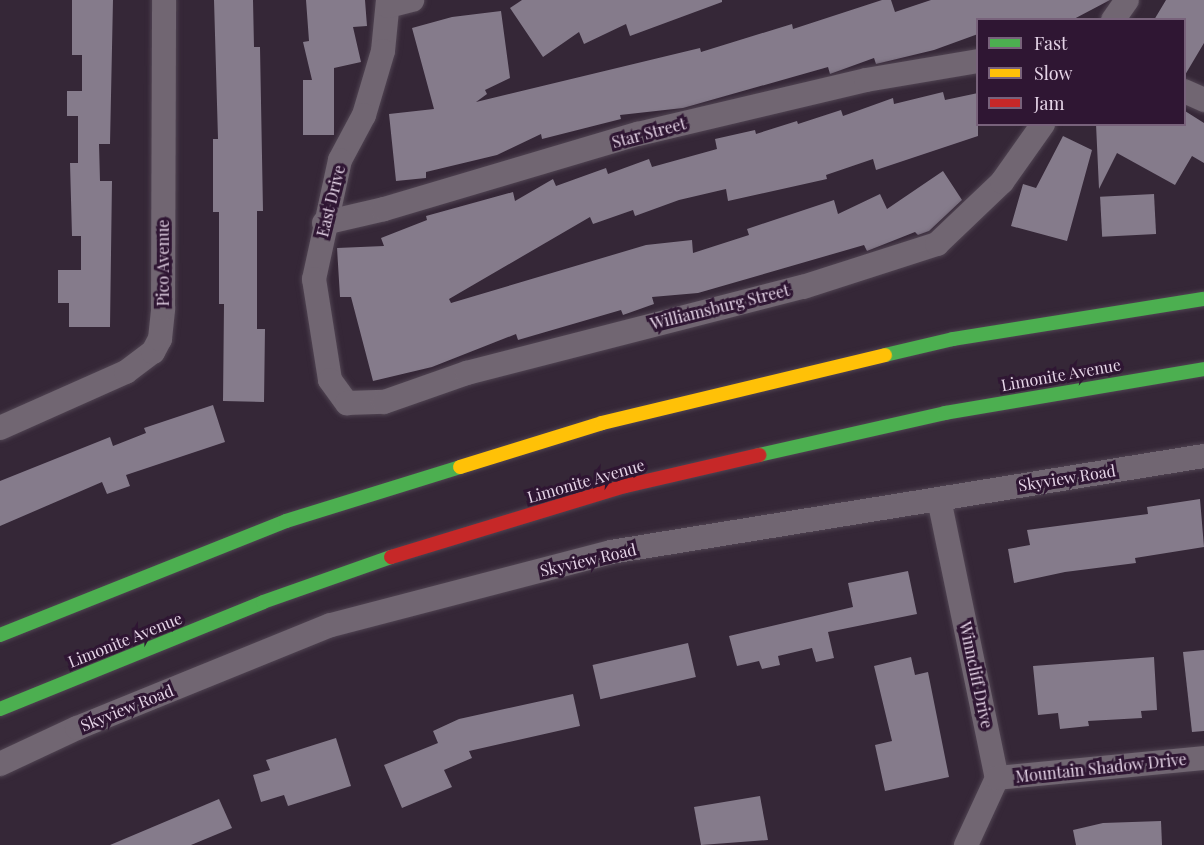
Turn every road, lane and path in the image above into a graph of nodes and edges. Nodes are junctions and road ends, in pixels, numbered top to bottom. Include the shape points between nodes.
1 (164, 0) edge
2 (412, 0) edge
3 (1127, 0) edge
4 (388, 3) edge
5 (1114, 18) edge
6 (976, 61) edge
7 (1186, 91) edge
8 (1204, 100) edge
9 (1042, 126) edge
10 (324, 223) junction
11 (1204, 299) edge
12 (1204, 369) edge
13 (347, 403) joint
14 (0, 428) edge
15 (1204, 456) edge
16 (939, 499) junction
17 (0, 635) edge
18 (0, 709) edge
19 (1204, 758) edge
20 (0, 764) edge
21 (997, 778) junction
22 (966, 845) edge

1 - 14 street, Pico Avenue via 164,308 160,339 153,352 126,372
2 - 4 street
3 - 5 street
4 - 10 street, East Drive via 383,51 368,105 340,160
6 - 10 street, Star Street via 866,80 638,134
7 - 8 street
9 - 13 street, Williamsburg Street via 1002,182 937,244 803,287 479,370 384,402
10 - 13 street, East Drive via 314,279 320,337 330,380
11 - 17 main road via 953,339 602,423 297,517
12 - 18 main road, Limonite Avenue via 945,413 625,486 354,569
15 - 16 street, Skyview Road
16 - 20 street, Skyview Road via 611,552 331,625 77,728
16 - 21 street, Winncliff Drive
19 - 21 street, Mountain Shadow Drive
21 - 22 street

